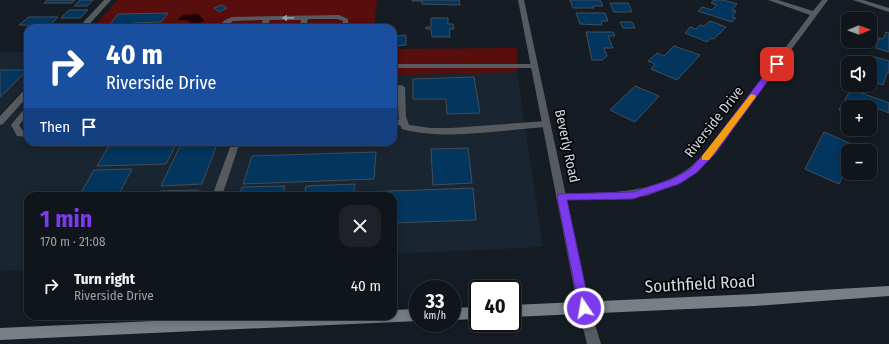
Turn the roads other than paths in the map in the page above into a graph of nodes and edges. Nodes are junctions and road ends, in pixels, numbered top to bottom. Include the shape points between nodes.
1 (108, 0) edge
2 (522, 0) edge
3 (771, 0) edge
4 (825, 0) edge
5 (856, 0) edge
6 (889, 10) edge
7 (814, 14) junction
8 (306, 18) junction
9 (267, 19) junction
10 (86, 24) edge
11 (223, 24) edge
12 (265, 24) edge
13 (304, 24) edge
14 (346, 24) edge
15 (397, 66) edge
16 (534, 66) junction
17 (397, 88) edge
18 (24, 95) edge
19 (24, 115) edge
20 (0, 122) edge
21 (404, 122) junction
22 (397, 123) edge
23 (546, 124) junction
24 (24, 134) edge
25 (235, 146) edge
26 (218, 192) edge
27 (561, 197) junction
28 (889, 291) edge
29 (584, 308) junction
30 (521, 311) edge
31 (409, 315) edge
32 (397, 316) edge
33 (211, 320) edge
34 (170, 321) edge
35 (0, 334) edge
36 (594, 344) edge

1 - 10 street
2 - 16 street, Beverly Road
3 - 7 street
4 - 7 street, Riverside Drive
5 - 6 street
7 - 27 street, Riverside Drive via 712,151 693,171 676,181 633,195
8 -> 9 lane
8 - 13 lane
8 - 14 lane via 344,18
9 - 11 lane via 232,19
9 - 12 lane
15 - 16 lane
16 - 23 street, Beverly Road
17 - 21 lane via 401,87
18 - 20 street
19 - 24 lane via 15,125 20,134
21 - 22 lane
21 - 23 lane via 412,131
23 - 27 street, Beverly Road
25 - 26 lane
27 - 29 street, Beverly Road
28 - 29 main road, Southfield Road
29 - 30 main road, Southfield Road
29 - 36 street, Beverly Road
31 - 32 main road
33 - 34 main road
34 - 35 main road

